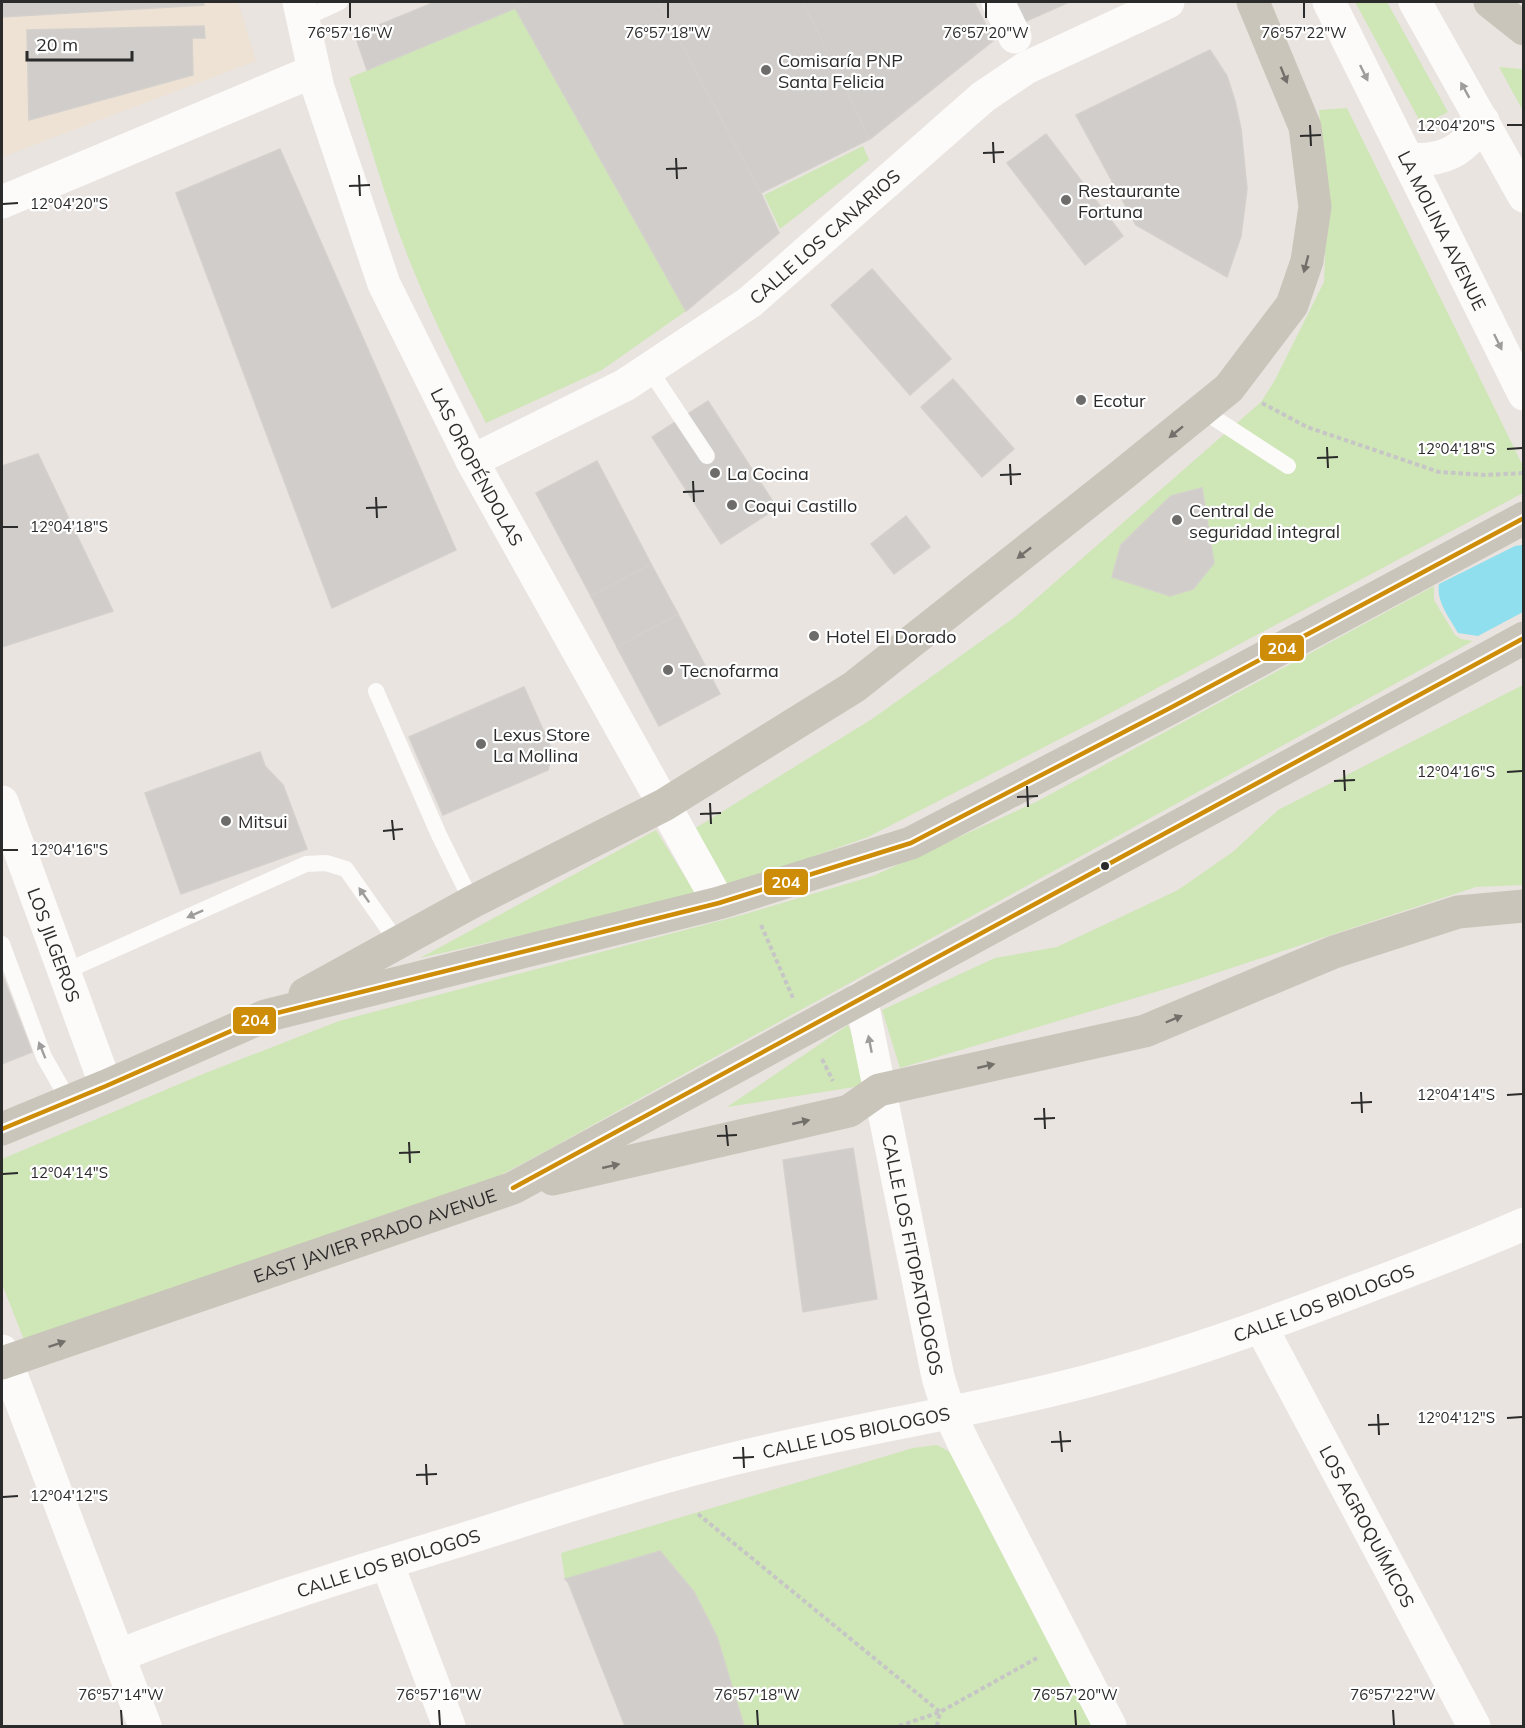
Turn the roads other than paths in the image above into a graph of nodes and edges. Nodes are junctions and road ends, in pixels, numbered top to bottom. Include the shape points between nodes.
1 (340, 2) edge
2 (998, 2) edge
3 (1168, 2) edge
4 (1253, 2) edge
5 (1329, 2) edge
6 (1415, 2) edge
7 (1490, 2) edge
8 (301, 10) edge
9 (1524, 28) edge
10 (1015, 37) dead end
11 (314, 71) junction
12 (1483, 121) junction
13 (1407, 159) junction
14 (1524, 196) edge
15 (2, 202) edge
16 (649, 369) junction
17 (1524, 394) edge
18 (1202, 410) junction
19 (707, 456) dead end
20 (472, 461) junction
21 (1288, 466) dead end
22 (1524, 518) edge
23 (1524, 638) edge
24 (376, 691) dead end
25 (2, 802) edge
26 (664, 805) junction
27 (472, 902) junction
28 (719, 903) junction
29 (1524, 906) edge
30 (398, 943) junction
31 (2, 944) edge
32 (64, 972) junction
33 (861, 998) junction
34 (265, 1017) junction
35 (106, 1086) junction
36 (879, 1090) junction
37 (69, 1101) junction
38 (2, 1129) edge
39 (513, 1188) junction
40 (1524, 1224) edge
41 (1261, 1327) junction
42 (3, 1359) edge
43 (949, 1412) junction
44 (387, 1563) junction
45 (118, 1656) junction
46 (145, 1726) edge
47 (449, 1726) edge
48 (1110, 1726) edge
49 (1474, 1726) edge

1 - 8 lane
2 - 10 street
3 - 16 street, CALLE LOS CANARIOS via 1026,68 983,97 750,302
4 -> 18 main road via 1305,127 1315,207 1307,261 1292,305 1229,388
5 -> 13 street, LA MOLINA AVENUE
12 -> 6 street
7 - 9 main road
8 - 11 street, LAS OROPÉNDOLAS
11 - 15 street
11 - 20 street, LAS OROPÉNDOLAS via 384,284
12 - 13 street via 1473,137 1443,156
12 - 14 street
13 -> 17 street, LA MOLINA AVENUE
16 - 19 lane
16 - 20 street, CALLE LOS CANARIOS via 625,385
18 - 21 lane
18 -> 26 main road via 854,687
20 - 26 street, LAS OROPÉNDOLAS
22 - 28 main road via 911,843
23 - 33 main road, EAST JAVIER PRADO AVENUE
24 - 27 lane
25 - 32 street, LOS JILGEROS
26 - 27 main road
26 - 28 street, LAS OROPÉNDOLAS
27 - 30 main road
28 - 34 main road
36 -> 29 main road via 1145,1031 1334,952 1458,912
30 -> 32 lane via 346,869 326,863 306,864
30 - 34 main road
37 -> 31 lane via 44,1057
32 - 35 street, LOS JILGEROS
36 -> 33 street, CALLE LOS FITOPATOLOGOS
33 - 39 main road, EAST JAVIER PRADO AVENUE
34 - 35 main road
35 - 37 main road
39 -> 36 main road via 849,1112
36 - 43 street, CALLE LOS FITOPATOLOGOS via 938,1377
37 - 38 main road
42 -> 39 main road, EAST JAVIER PRADO AVENUE
40 - 41 street, CALLE LOS BIOLOGOS
41 - 43 street, CALLE LOS BIOLOGOS via 1120,1372
41 - 49 street, LOS AGROQUÍMICOS
42 - 45 street
43 - 44 street, CALLE LOS BIOLOGOS via 707,1466
43 - 48 street, CALLE LOS FITOPATOLOGOS
44 - 45 street, CALLE LOS BIOLOGOS
44 - 47 street
45 - 46 street

